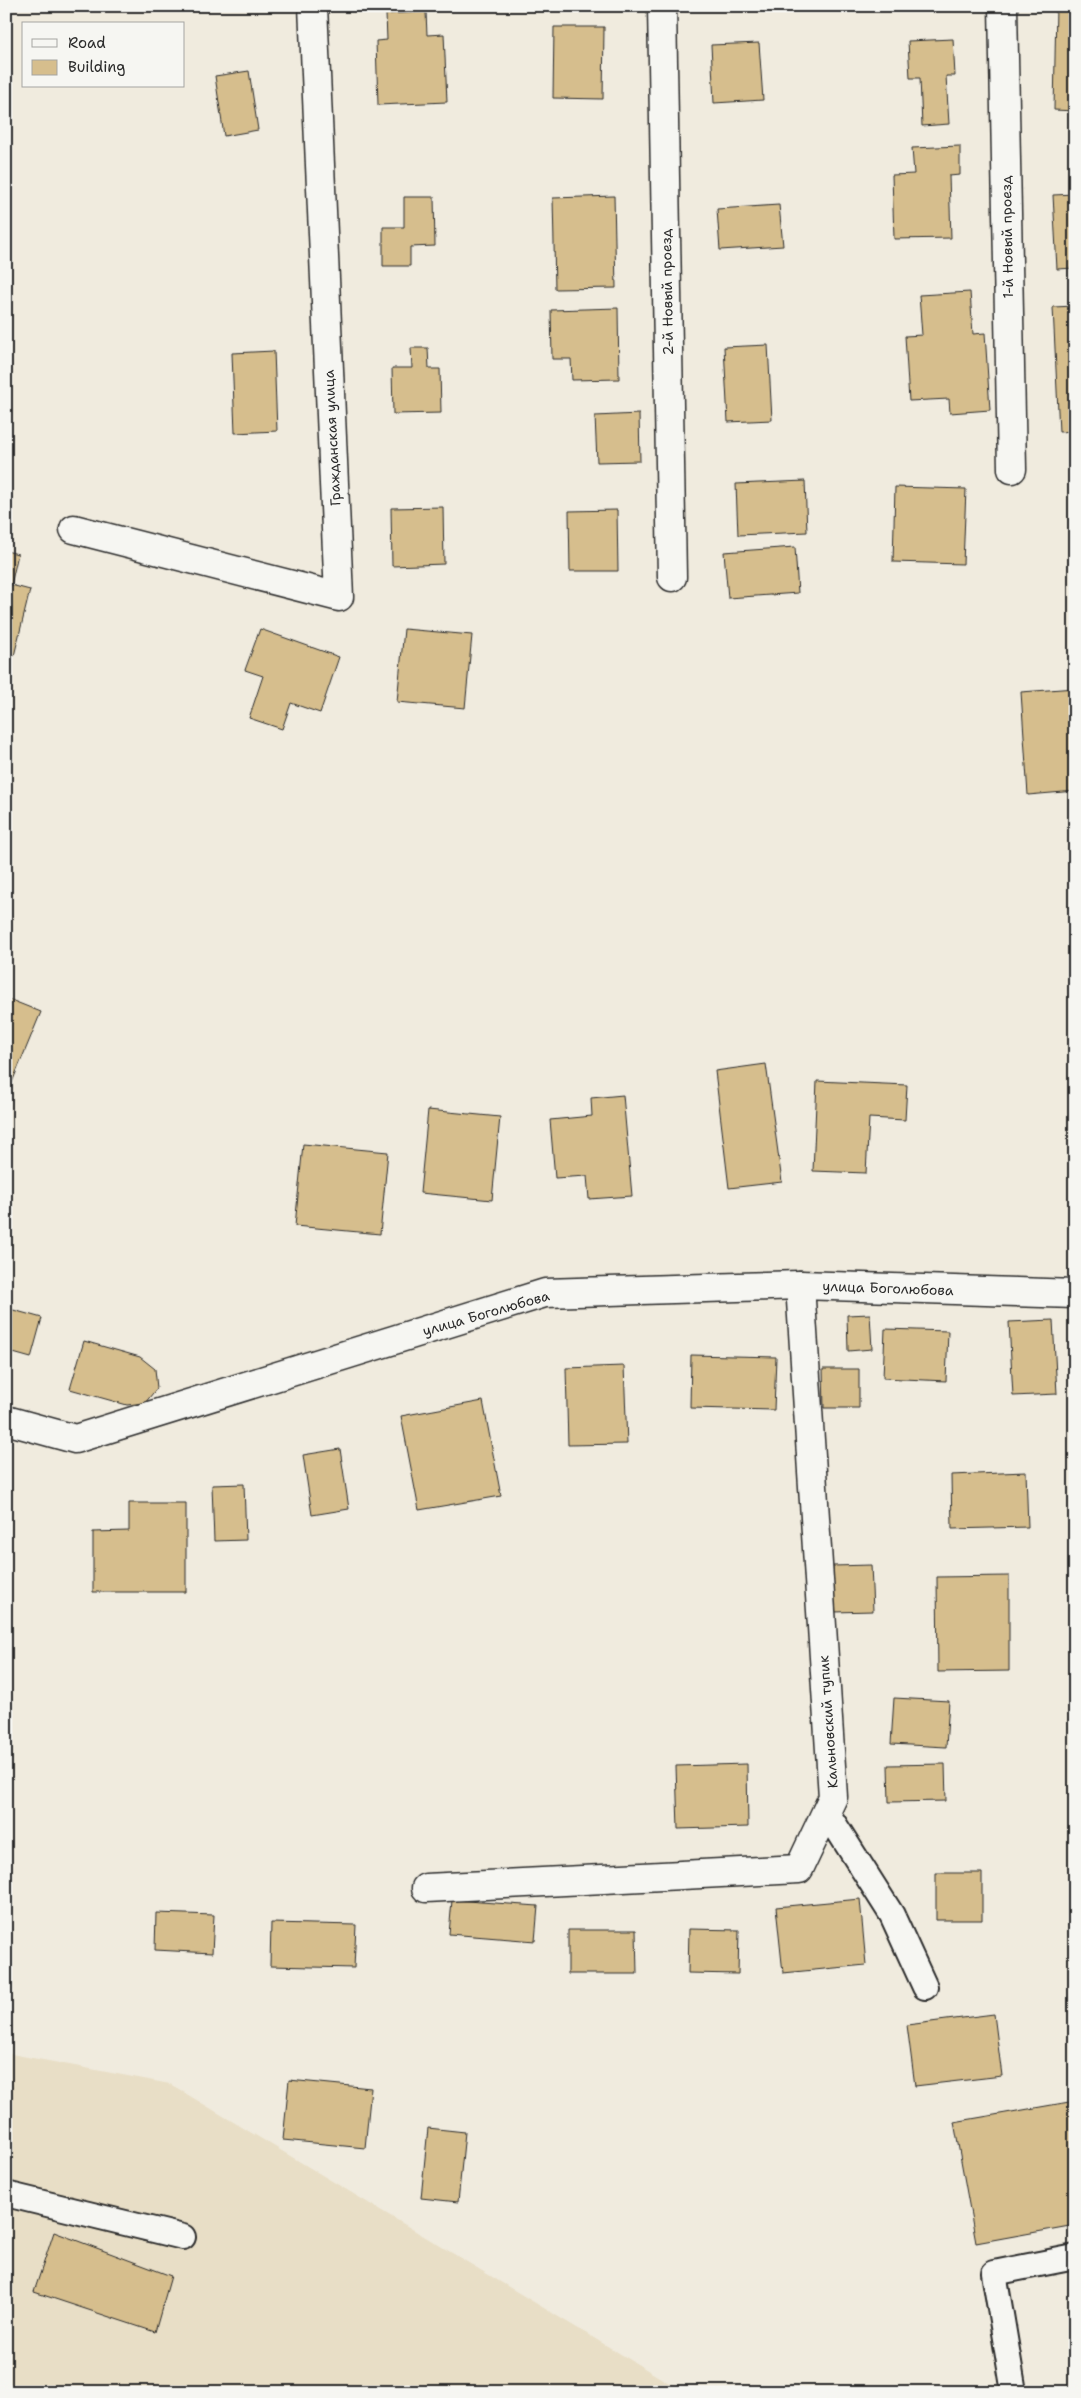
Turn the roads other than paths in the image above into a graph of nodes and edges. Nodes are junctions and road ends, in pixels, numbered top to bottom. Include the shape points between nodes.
1 (313, 6) edge
2 (662, 6) edge
3 (1003, 6) edge
4 (1012, 468) dead end
5 (74, 529) dead end
6 (672, 577) dead end
7 (800, 1285) junction
8 (1075, 1294) edge
9 (6, 1420) edge
10 (826, 1811) junction
11 (426, 1888) dead end
12 (925, 1988) dead end
13 (6, 2194) edge
14 (183, 2238) dead end
15 (1075, 2257) edge
16 (1014, 2392) edge

1 - 5 street, Гражданская улица via 339,597
2 - 6 street, 2-й Новый проезд
3 - 4 street, 1-й Новый проезд
7 - 8 street, улица Боголюбова
7 - 9 street, улица Боголюбова via 545,1293 75,1439
7 - 10 street, Кальновский тупик via 832,1797
10 - 11 street, Кальновский тупик via 799,1869
10 - 12 lane via 892,1915
13 - 14 lane
15 - 16 lane via 994,2273

